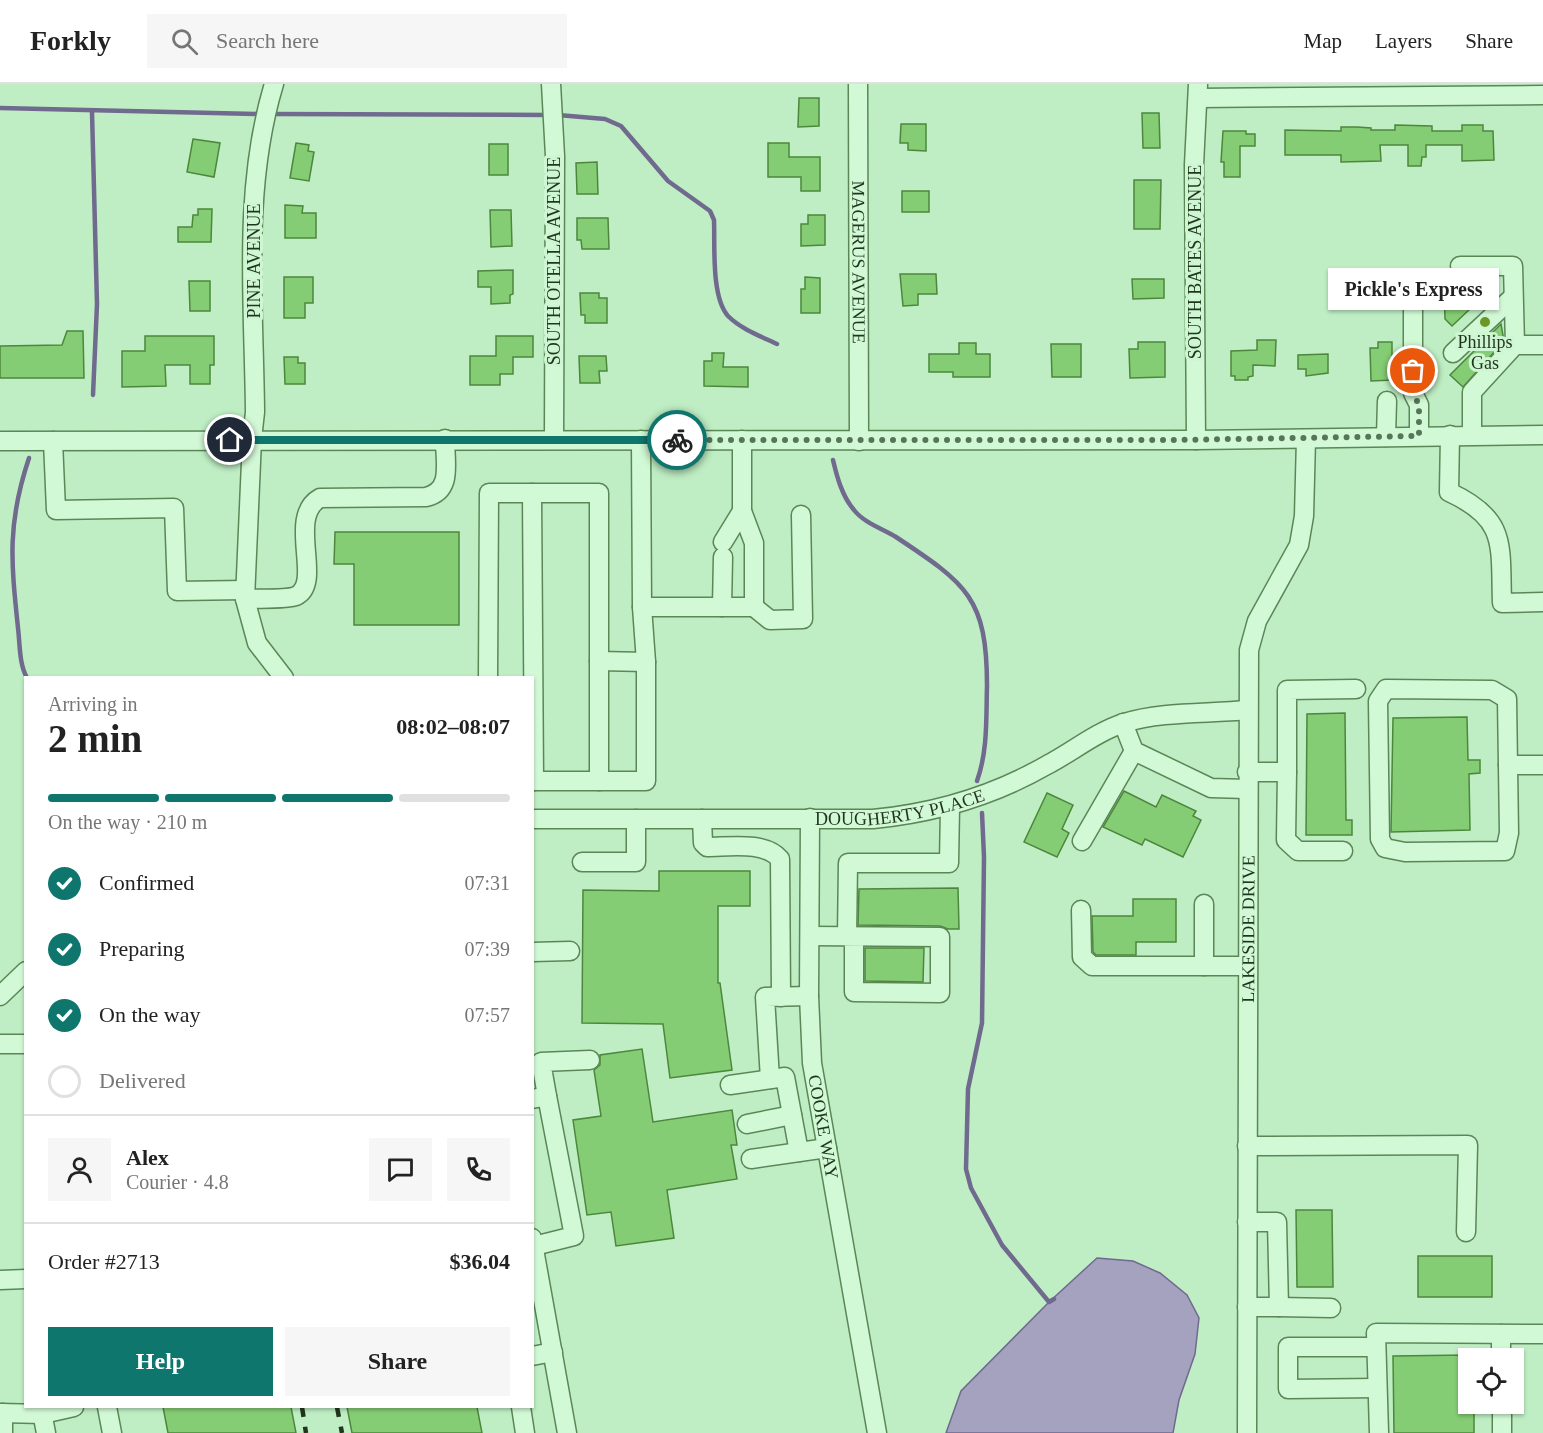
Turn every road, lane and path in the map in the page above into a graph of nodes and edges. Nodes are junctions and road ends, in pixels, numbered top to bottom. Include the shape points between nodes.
1 (274, 84) edge
2 (551, 84) edge
3 (858, 84) edge
4 (1198, 91) edge
5 (1543, 95) edge
6 (1460, 266) dead end
7 (1413, 283) dead end
8 (1513, 297) junction
9 (1515, 345) junction
10 (1543, 345) edge
11 (1453, 353) dead end
12 (1387, 401) dead end
13 (1449, 435) junction
14 (1472, 435) junction
15 (1543, 435) edge
16 (1419, 436) junction
17 (1386, 437) junction
18 (252, 439) junction
19 (445, 439) junction
20 (554, 439) junction
21 (1306, 439) junction
22 (641, 440) junction
23 (742, 440) junction
24 (1196, 440) junction
25 (0, 441) edge
26 (53, 441) junction
27 (859, 441) junction
28 (532, 493) junction
29 (742, 511) junction
30 (801, 515) dead end
31 (245, 595) junction
32 (1543, 602) edge
33 (642, 607) junction
34 (722, 607) junction
35 (754, 607) junction
36 (599, 661) junction
37 (646, 662) junction
38 (282, 676) edge
39 (488, 676) edge
40 (533, 676) edge
41 (1356, 689) dead end
42 (1247, 710) junction
43 (1123, 723) junction
44 (1134, 751) junction
45 (1508, 765) junction
46 (1543, 765) edge
47 (1287, 772) junction
48 (534, 781) edge
49 (599, 781) junction
50 (1247, 781) junction
51 (950, 807) junction
52 (810, 818) junction
53 (534, 819) edge
54 (636, 819) junction
55 (702, 819) junction
56 (1082, 841) dead end
57 (1343, 851) dead end
58 (582, 862) dead end
59 (1204, 904) dead end
60 (1081, 910) dead end
61 (851, 936) junction
62 (810, 939) junction
63 (781, 942) junction
64 (570, 951) dead end
65 (534, 952) edge
66 (1204, 966) junction
67 (1247, 966) junction
68 (24, 973) edge
69 (0, 996) edge
70 (809, 996) junction
71 (781, 997) junction
72 (0, 1044) edge
73 (24, 1044) edge
74 (590, 1060) dead end
75 (770, 1079) junction
76 (730, 1085) dead end
77 (540, 1097) edge
78 (792, 1115) junction
79 (747, 1124) dead end
80 (1247, 1146) junction
81 (827, 1148) junction
82 (799, 1152) junction
83 (751, 1159) dead end
84 (1247, 1222) junction
85 (1466, 1232) dead end
86 (534, 1242) edge
87 (534, 1248) edge
88 (24, 1279) edge
89 (0, 1280) edge
90 (1247, 1307) junction
91 (1279, 1307) junction
92 (1331, 1308) dead end
93 (1501, 1334) junction
94 (1543, 1334) edge
95 (1377, 1347) junction
96 (1501, 1348) edge
97 (553, 1352) junction
98 (534, 1356) edge
99 (1377, 1388) junction
100 (63, 1408) edge
101 (107, 1408) edge
102 (521, 1408) edge
103 (42, 1410) edge
104 (2, 1413) edge
105 (1502, 1414) edge
106 (3, 1433) edge
107 (46, 1433) edge
108 (112, 1433) edge
109 (525, 1433) edge
110 (567, 1433) edge
111 (877, 1433) edge
112 (1247, 1433) edge
113 (1379, 1433) edge
114 (1502, 1433) edge

1 - 18 street, PINE AVENUE via 263,125 254,198
2 - 20 street, SOUTH OTELLA AVENUE
3 - 27 street, MAGERUS AVENUE
4 - 5 street
4 - 24 street, SOUTH BATES AVENUE via 1194,165
6 - 8 street via 1513,266
7 - 16 street via 1413,393 1419,405
8 - 9 street
8 - 11 street
9 - 10 street
9 - 14 street via 1472,392
12 - 17 street
13 - 14 street
13 - 16 street
13 - 32 street via 1449,492 1474,503 1496,527 1502,603
14 - 15 street
16 - 17 street
17 - 21 street
18 - 19 street
18 - 26 street
18 - 31 street
19 - 20 street
19 - 31 street via 444,487 438,494 320,498 310,504 306,515 303,590 296,596
20 - 22 street
21 - 24 street
21 - 42 street, LAKESIDE DRIVE via 1304,516 1299,545 1257,621 1249,650
22 - 23 street
22 - 33 street
23 - 27 street
23 - 29 street
24 - 27 street
25 - 26 street
26 - 31 street via 56,510 174,508 177,591
28 - 36 street via 599,493
28 - 39 street via 489,493
28 - 40 street
29 - 34 street via 723,550
29 - 35 street via 754,543
30 - 35 street via 803,620 770,620
31 - 38 street via 257,643
33 - 34 street
33 - 37 street
34 - 35 street
36 - 37 street
36 - 49 street
37 - 49 street via 646,781
41 - 47 street via 1287,690
42 - 43 street, DOUGHERTY PLACE
42 - 50 street, LAKESIDE DRIVE
43 - 44 street
43 - 51 street, DOUGHERTY PLACE via 1047,766
44 - 50 street via 1211,788
44 - 56 street
45 - 45 street via 1507,699 1492,690 1386,689 1378,701 1380,839 1385,848 1405,852 1505,851 1509,833
45 - 46 street
47 - 50 street
47 - 57 street via 1287,840 1298,851
48 - 49 street
50 - 67 street, LAKESIDE DRIVE
51 - 52 street, DOUGHERTY PLACE via 873,819
51 - 61 street via 949,862 848,862
52 - 55 street, DOUGHERTY PLACE
52 - 62 street, COOKE WAY
53 - 54 street, DOUGHERTY PLACE
54 - 55 street, DOUGHERTY PLACE
54 - 58 street via 636,862
55 - 63 street via 703,843 707,847 763,848 773,850 780,859
59 - 66 street
60 - 66 street via 1082,957 1092,966
61 - 61 street via 940,937 940,993 854,992
61 - 62 street
62 - 63 street
62 - 70 street, COOKE WAY
63 - 71 street
64 - 65 street
66 - 67 street
67 - 80 street, LAKESIDE DRIVE
68 - 69 street
70 - 71 street
70 - 81 street, COOKE WAY via 812,1062
71 - 75 street via 765,997
72 - 73 street
74 - 77 street via 541,1062
75 - 76 street
75 - 78 street via 784,1077
77 - 86 street via 574,1236
78 - 79 street
78 - 82 street
80 - 84 street, LAKESIDE DRIVE
80 - 85 street via 1468,1145
81 - 82 street
81 - 111 street, COOKE WAY
82 - 83 street
84 - 90 street, LAKESIDE DRIVE
84 - 91 street via 1277,1222
87 - 97 street
88 - 89 street
90 - 91 street
90 - 112 street, LAKESIDE DRIVE
91 - 92 street
93 - 94 street
93 - 95 street via 1376,1333
93 - 96 street
95 - 99 street
95 - 99 street via 1288,1347 1288,1389
97 - 98 street
97 - 110 street
99 - 113 street
100 - 103 street
101 - 108 street
102 - 109 street
103 - 104 street
103 - 107 street
104 - 106 street
105 - 114 street

